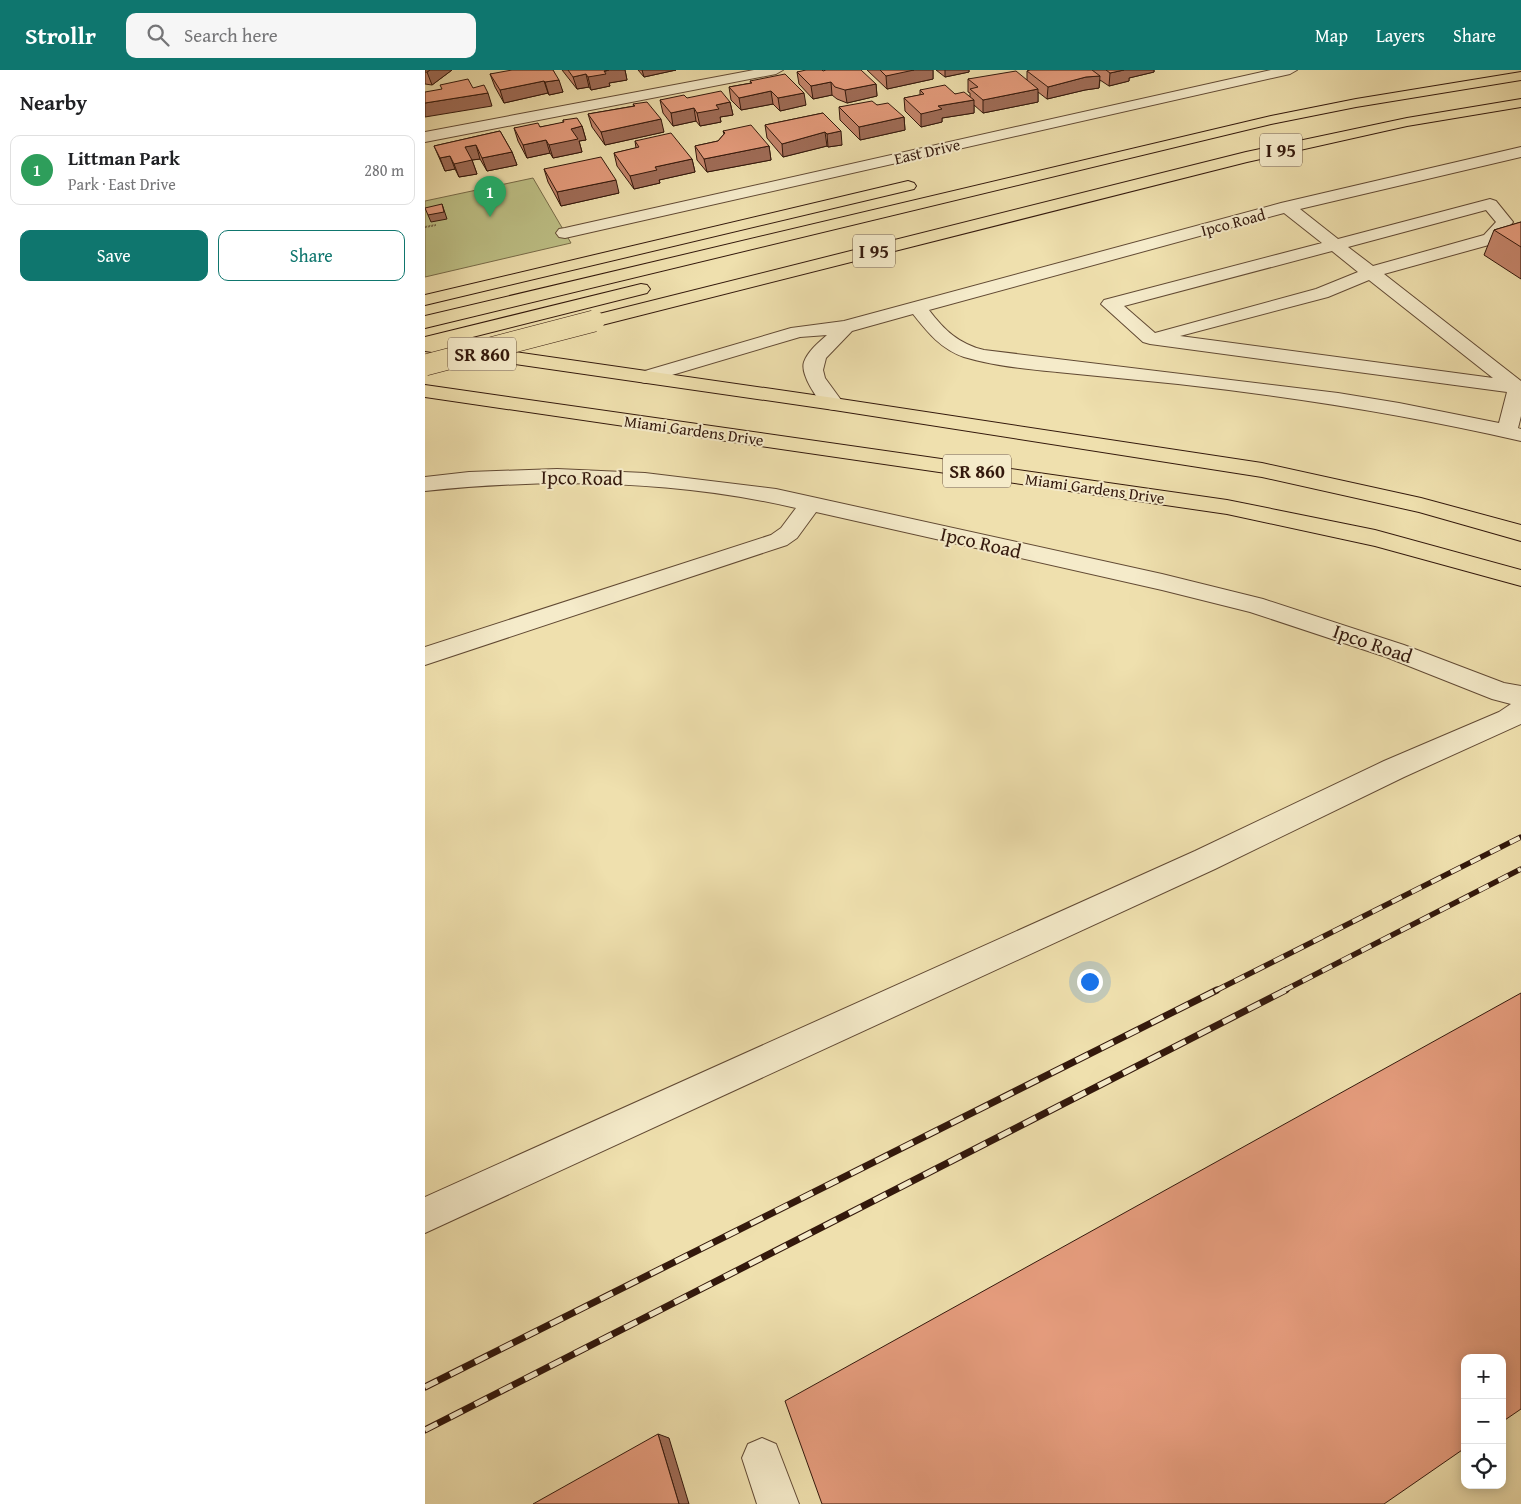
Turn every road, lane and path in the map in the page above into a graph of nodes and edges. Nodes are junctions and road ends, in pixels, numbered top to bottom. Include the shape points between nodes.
1 (776, 70) edge
2 (1290, 70) edge
3 (1521, 76) edge
4 (1403, 81) dead end
5 (1521, 89) edge
6 (1521, 103) edge
7 (1153, 132) dead end
8 (425, 137) edge
9 (1521, 152) edge
10 (1154, 179) junction
11 (924, 183) dead end
12 (1287, 207) junction
13 (789, 213) junction
14 (435, 225) edge
15 (425, 227) edge
16 (565, 232) dead end
17 (856, 237) junction
18 (1335, 245) junction
19 (809, 248) dead end
20 (1371, 273) junction
21 (656, 286) dead end
22 (426, 304) edge
23 (917, 308) junction
24 (425, 322) edge
25 (845, 327) junction
26 (1150, 338) junction
27 (425, 344) edge
28 (425, 365) edge
29 (645, 377) junction
30 (1519, 388) edge
31 (426, 392) edge
32 (833, 404) junction
33 (1514, 433) edge
34 (425, 484) edge
35 (810, 504) junction
36 (1521, 533) edge
37 (1521, 578) edge
38 (425, 656) edge
39 (1521, 696) edge
40 (1521, 710) edge
41 (425, 1215) edge
42 (762, 1458) dead end
43 (778, 1504) edge

1 - 8 street
2 - 16 street, East Drive
3 - 24 main road via 1271,120
4 - 7 main road, I 95
5 - 17 main road via 1419,104 1177,154 882,226
6 - 10 main road, I 95 via 1407,122
9 - 12 street, Ipco Road
10 - 17 main road via 1097,181 880,235
10 - 28 main road, I 95, bridge
11 - 13 main road
12 - 18 street
12 - 23 street, Ipco Road
13 - 22 main road
13 - 22 main road via 771,226 748,236 465,304
14 - 15 path
17 - 19 main road
18 - 20 street
18 - 20 street via 1490,204 1505,222 1490,239
18 - 26 street via 1110,304
20 - 26 street via 1322,292
20 - 30 street
21 - 27 main road
23 - 25 street, Ipco Road
23 - 33 street via 947,341 985,356 1346,399 1438,415
25 - 29 street, Ipco Road via 798,332
25 - 32 street via 813,363 812,372 817,384
26 - 30 street
27 - 29 main road, SR 860
29 - 32 main road, SR 860
30 - 33 street
31 - 37 main road, Miami Gardens Drive / SR 860 via 1227,507 1339,528
32 - 36 main road, SR 860 via 1261,470 1421,505
34 - 35 street, Ipco Road via 511,477 630,477 712,485
35 - 38 street via 789,533 779,540
35 - 39 street, Ipco Road via 1253,604
40 - 41 street via 1508,719 1394,769 1205,860
42 - 43 street

